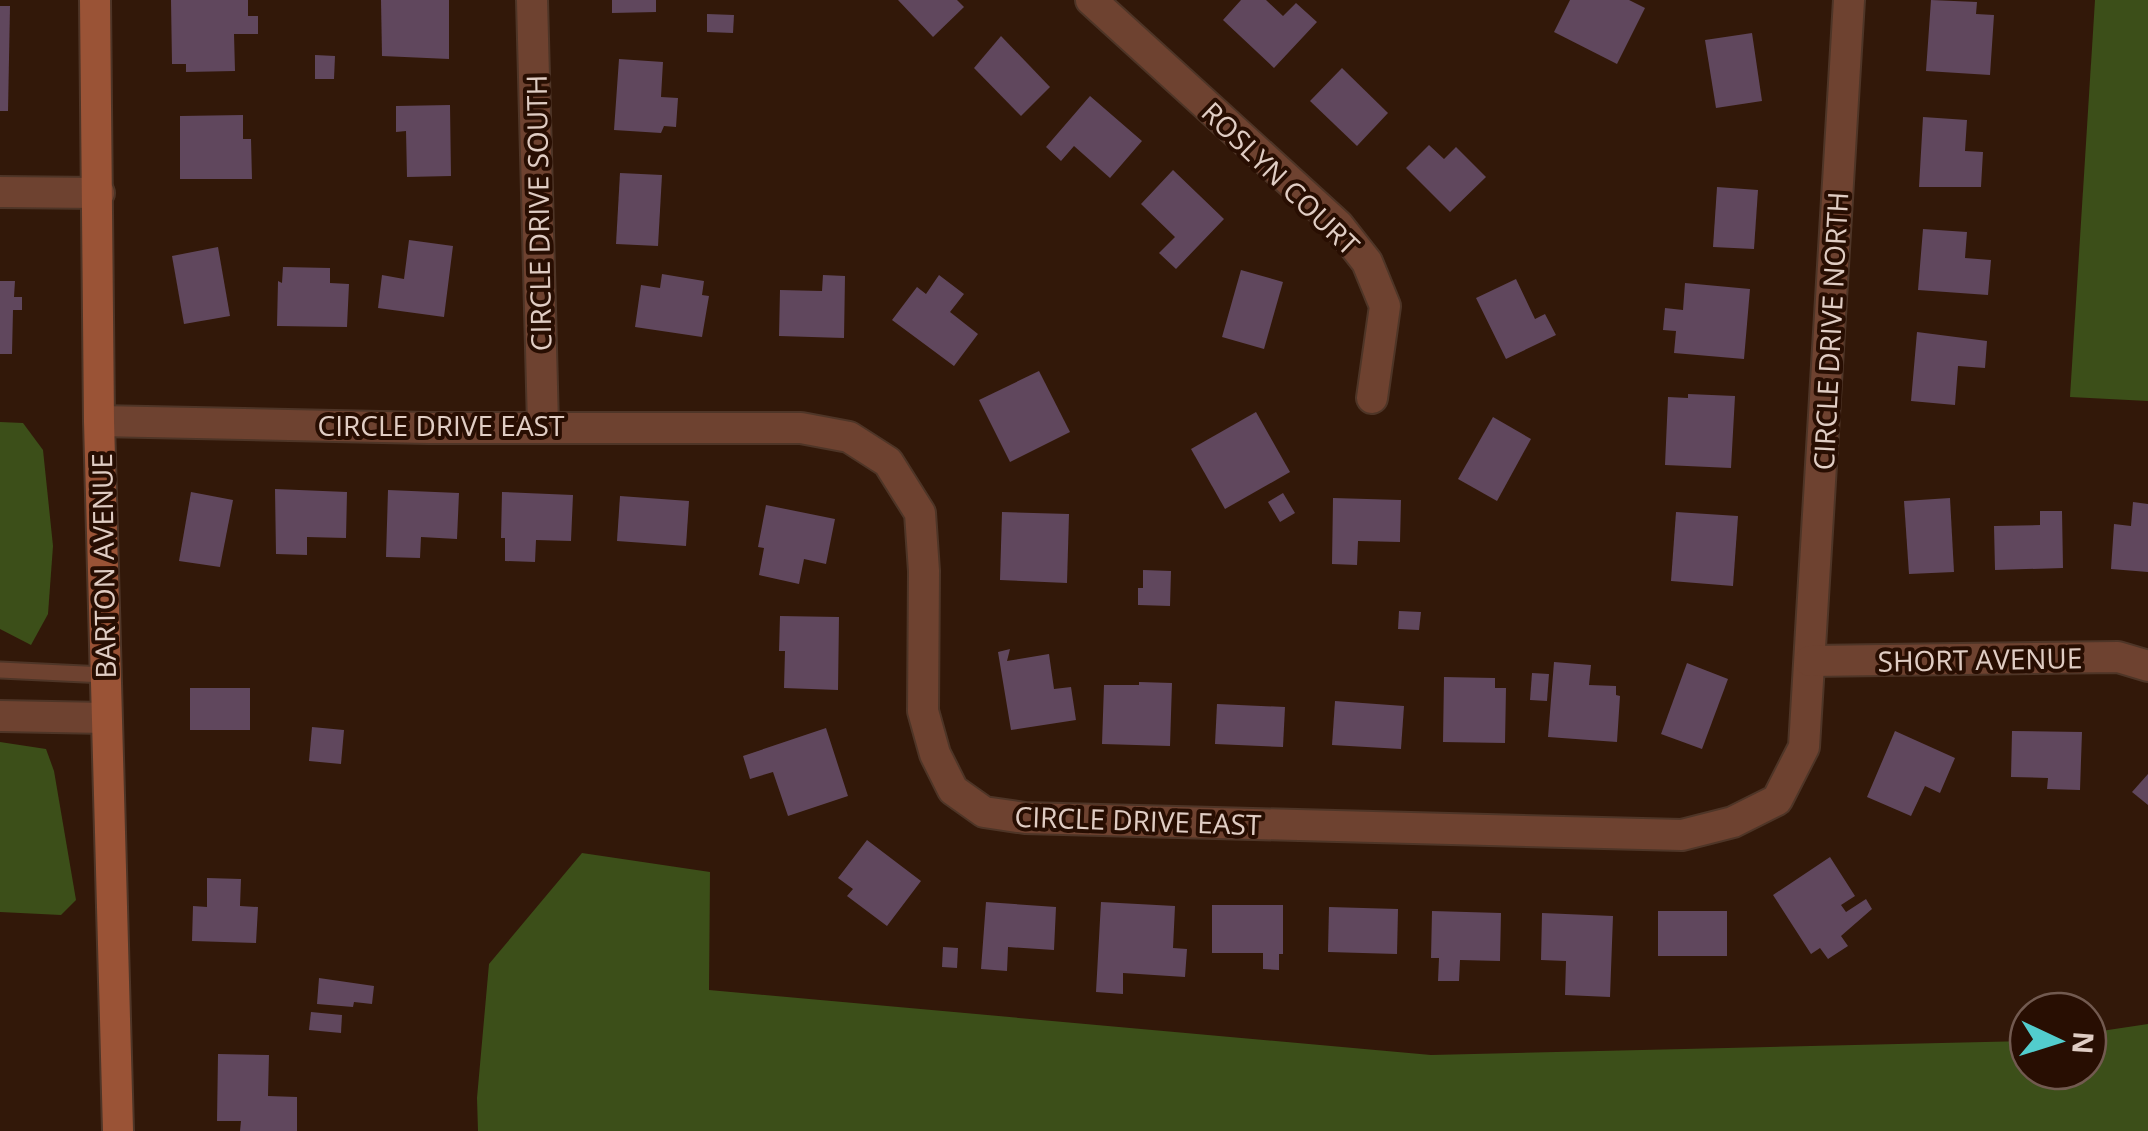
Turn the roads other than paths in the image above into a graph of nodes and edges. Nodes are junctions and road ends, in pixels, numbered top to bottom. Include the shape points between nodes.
1 (95, 0) edge
2 (532, 0) edge
3 (1092, 0) edge
4 (1848, 0) edge
5 (0, 192) edge
6 (99, 194) junction
7 (1372, 398) dead end
8 (99, 421) junction
9 (543, 425) junction
10 (1810, 662) junction
11 (2148, 666) edge
12 (0, 670) edge
13 (105, 675) junction
14 (0, 716) edge
15 (106, 718) junction
16 (118, 1131) edge

1 - 6 street, BARTON AVENUE
2 - 9 street, CIRCLE DRIVE SOUTH
3 - 7 street, ROSLYN COURT via 1338,225 1367,262 1385,306
4 - 10 street, CIRCLE DRIVE NORTH
5 - 6 street
6 - 8 street, BARTON AVENUE
8 - 9 street, CIRCLE DRIVE EAST
8 - 13 street, BARTON AVENUE
9 - 10 street, CIRCLE DRIVE EAST via 802,428 849,438 888,462 920,513 923,711 953,790 984,812 1682,835 1734,822 1777,800 1804,747
10 - 11 street, SHORT AVENUE via 2118,657
12 - 13 lane
13 - 15 street, BARTON AVENUE
14 - 15 street
15 - 16 street, BARTON AVENUE

